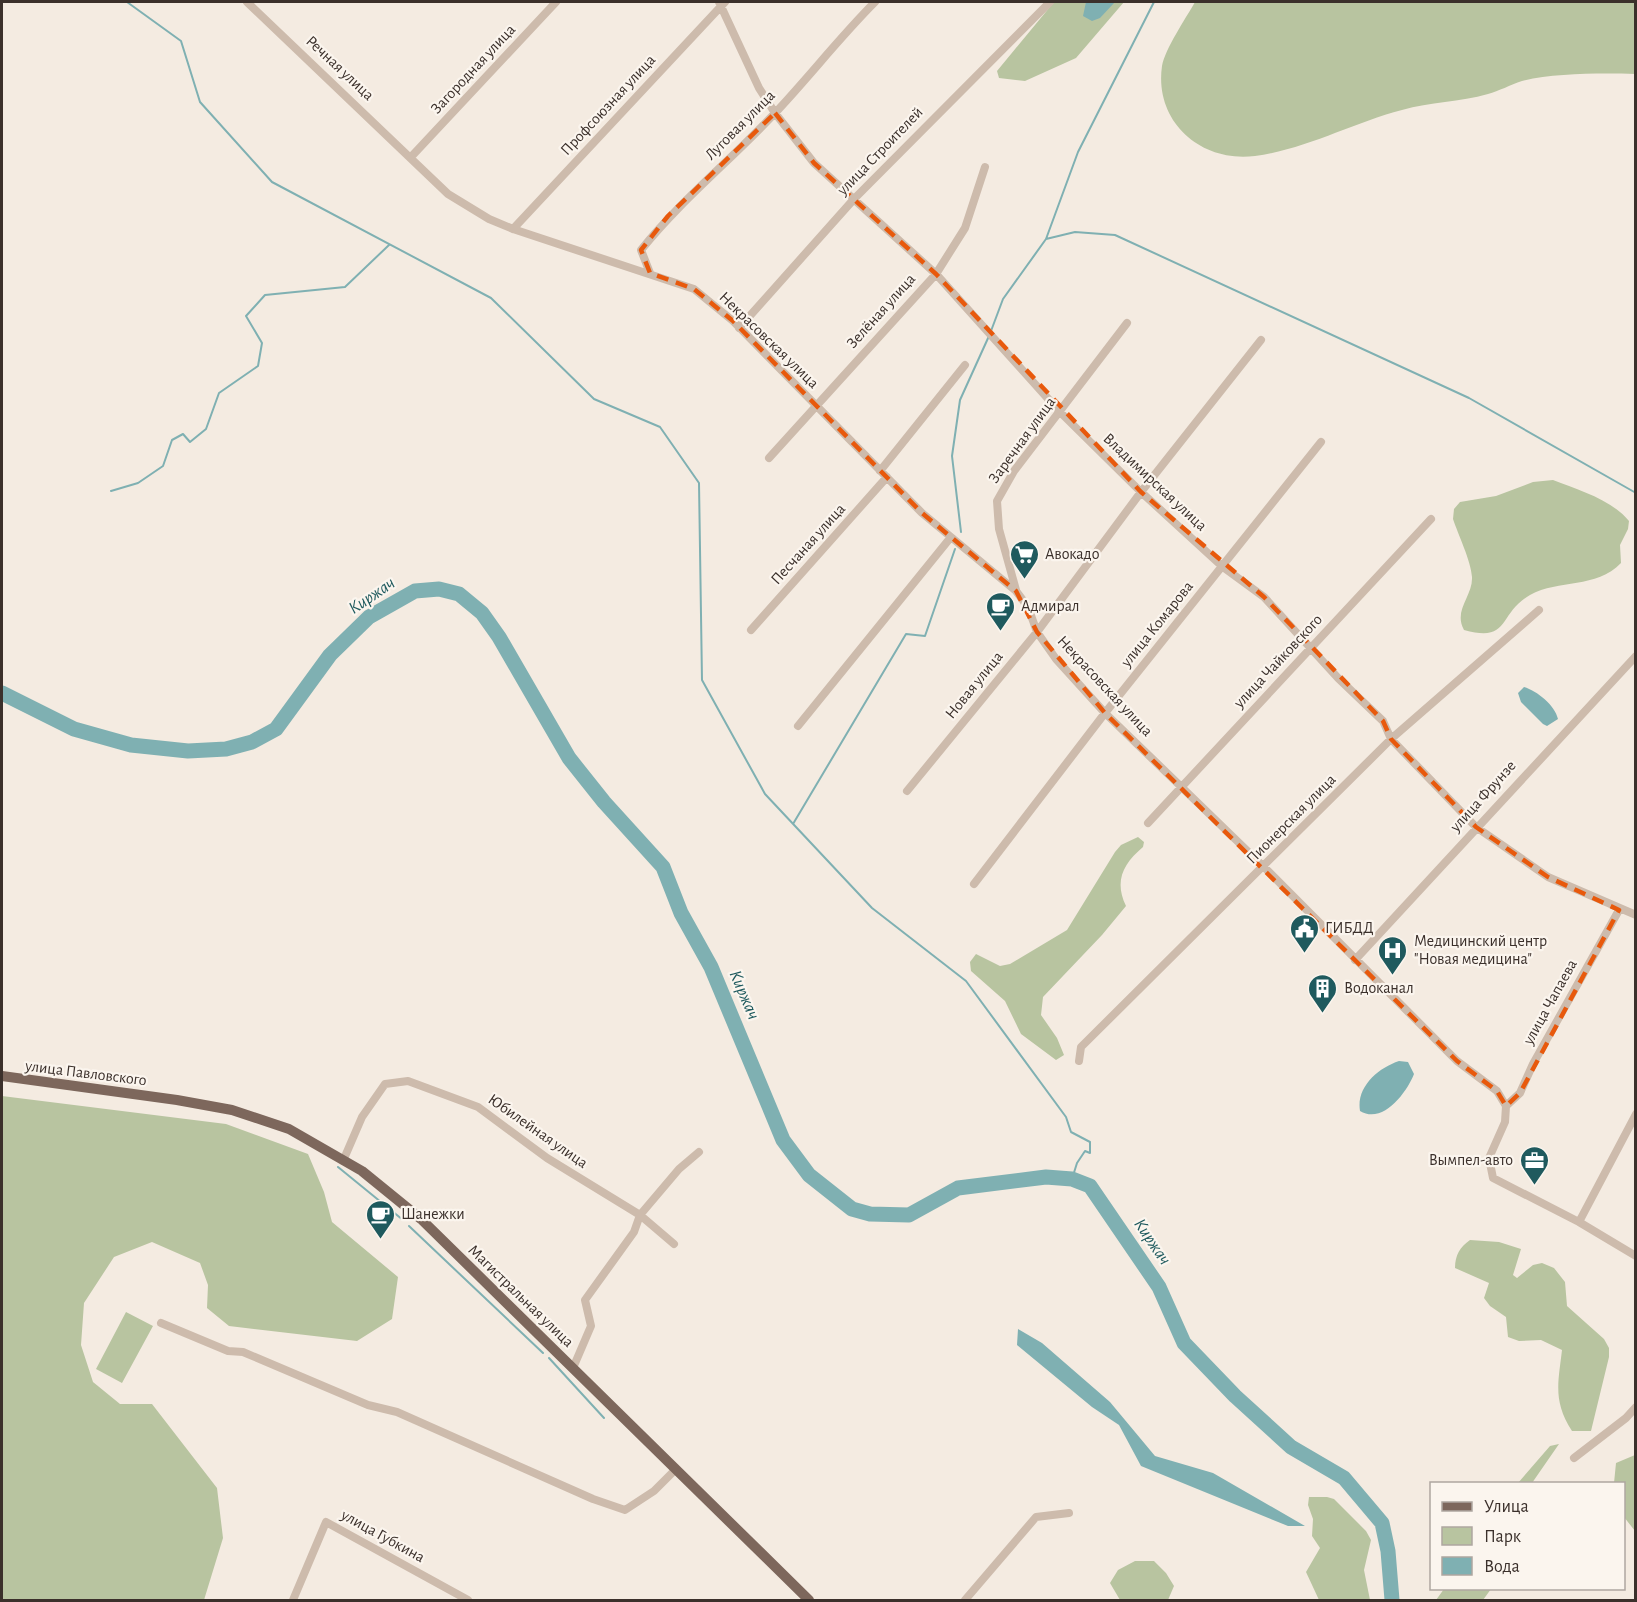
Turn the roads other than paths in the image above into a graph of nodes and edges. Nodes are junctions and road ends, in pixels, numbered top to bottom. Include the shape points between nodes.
1 (247, 2) edge
2 (556, 2) edge
3 (875, 2) edge
4 (1050, 2) edge
5 (722, 3) edge
6 (775, 113) junction
7 (411, 157) junction
8 (985, 167) dead end
9 (854, 199) junction
10 (513, 229) junction
11 (650, 273) junction
12 (936, 274) junction
13 (1127, 323) dead end
14 (739, 328) junction
15 (1261, 340) dead end
16 (965, 365) dead end
17 (815, 406) junction
18 (1060, 412) junction
19 (1321, 442) dead end
20 (769, 458) dead end
21 (884, 474) junction
22 (1141, 492) junction
23 (1431, 519) dead end
24 (951, 537) junction
25 (1223, 567) junction
26 (1016, 591) junction
27 (1539, 610) dead end
28 (751, 630) dead end
29 (1037, 632) junction
30 (1311, 647) junction
31 (1635, 656) edge
32 (1105, 713) junction
33 (798, 726) dead end
34 (1391, 739) junction
35 (1181, 786) junction
36 (907, 791) dead end
37 (1148, 823) dead end
38 (1476, 827) junction
39 (1264, 867) junction
40 (974, 884) dead end
41 (1619, 909) junction
42 (1635, 915) edge
43 (1355, 960) junction
44 (1079, 1061) dead end
45 (2, 1076) edge
46 (167, 1098) joint
47 (1506, 1106) junction
48 (1635, 1114) edge
49 (699, 1152) dead end
50 (344, 1161) junction
51 (640, 1215) junction
52 (1579, 1222) junction
53 (674, 1244) dead end
54 (1635, 1256) edge
55 (161, 1323) dead end
56 (573, 1368) junction
57 (1635, 1407) edge
58 (1574, 1458) dead end
59 (675, 1470) junction
60 (1069, 1513) dead end
61 (293, 1600) edge
62 (468, 1600) edge
63 (809, 1600) edge
64 (965, 1600) edge

1 - 7 street, Речная улица
2 - 7 street, Загородная улица
3 - 6 street, Луговая улица
4 - 9 street, улица Строителей
5 - 6 street, Владимирская улица via 759,88
5 - 10 street, Профсоюзная улица
6 - 9 street, Владимирская улица via 814,163
6 - 11 street, Луговая улица via 669,216 641,250
7 - 10 street, Некрасовская улица via 448,194
8 - 12 street, Зелёная улица via 965,228
9 - 12 street, Владимирская улица
9 - 14 street, улица Строителей
10 - 11 street, Некрасовская улица
11 - 14 street, Некрасовская улица via 694,289
12 - 17 street, Зелёная улица
12 - 18 street, Владимирская улица
13 - 18 street, Заречная улица
14 - 17 street, Некрасовская улица
15 - 22 street, Новая улица
16 - 21 street, Песчаная улица
17 - 20 street, Зелёная улица
17 - 21 street, Некрасовская улица
18 - 22 street, Владимирская улица
18 - 26 street, Заречная улица via 1014,471 997,501 999,529
19 - 25 street, улица Комарова
21 - 24 street, Некрасовская улица
21 - 28 street, Песчаная улица
22 - 25 street, Владимирская улица
22 - 29 street, Новая улица
23 - 30 street, улица Чайковского
24 - 26 street, Некрасовская улица
24 - 33 street
25 - 30 street, Владимирская улица via 1264,597
25 - 32 street, улица Комарова
26 - 29 street, Некрасовская улица via 1028,607
27 - 34 street, Пионерская улица
29 - 32 street, Некрасовская улица
29 - 36 street, Новая улица
30 - 34 street, Владимирская улица via 1383,721
30 - 35 street, улица Чайковского
31 - 38 street, улица Фрунзе
32 - 35 street, Некрасовская улица
32 - 40 street, улица Комарова
34 - 38 street, Владимирская улица
34 - 39 street, Пионерская улица
35 - 37 street, улица Чайковского
35 - 39 street, Некрасовская улица
38 - 41 street, Владимирская улица via 1548,877
38 - 43 street, улица Фрунзе
39 - 43 street, Некрасовская улица
39 - 44 street, Пионерская улица via 1081,1047
41 - 42 street, Владимирская улица
41 - 47 street, улица Чапаева via 1520,1093
43 - 47 street, Некрасовская улица via 1457,1061 1497,1091
45 - 46 main road, улица Павловского
46 - 50 main road, Магистральная улица via 232,1110 289,1129
47 - 52 street via 1505,1122 1489,1158 1493,1178
48 - 52 street
49 - 51 street
50 - 51 street, Юбилейная улица via 362,1117 385,1084 408,1081 478,1107 547,1158
50 - 56 main road, Магистральная улица via 400,1200
51 - 53 street, Юбилейная улица
51 - 56 street via 634,1232 585,1300 591,1326
52 - 54 street
55 - 59 street via 228,1351 243,1352 368,1405 397,1412 625,1510 654,1491
56 - 59 main road, Магистральная улица
57 - 58 street
59 - 63 main road, Магистральная улица
60 - 64 street via 1036,1517
61 - 62 street, улица Губкина via 326,1522

